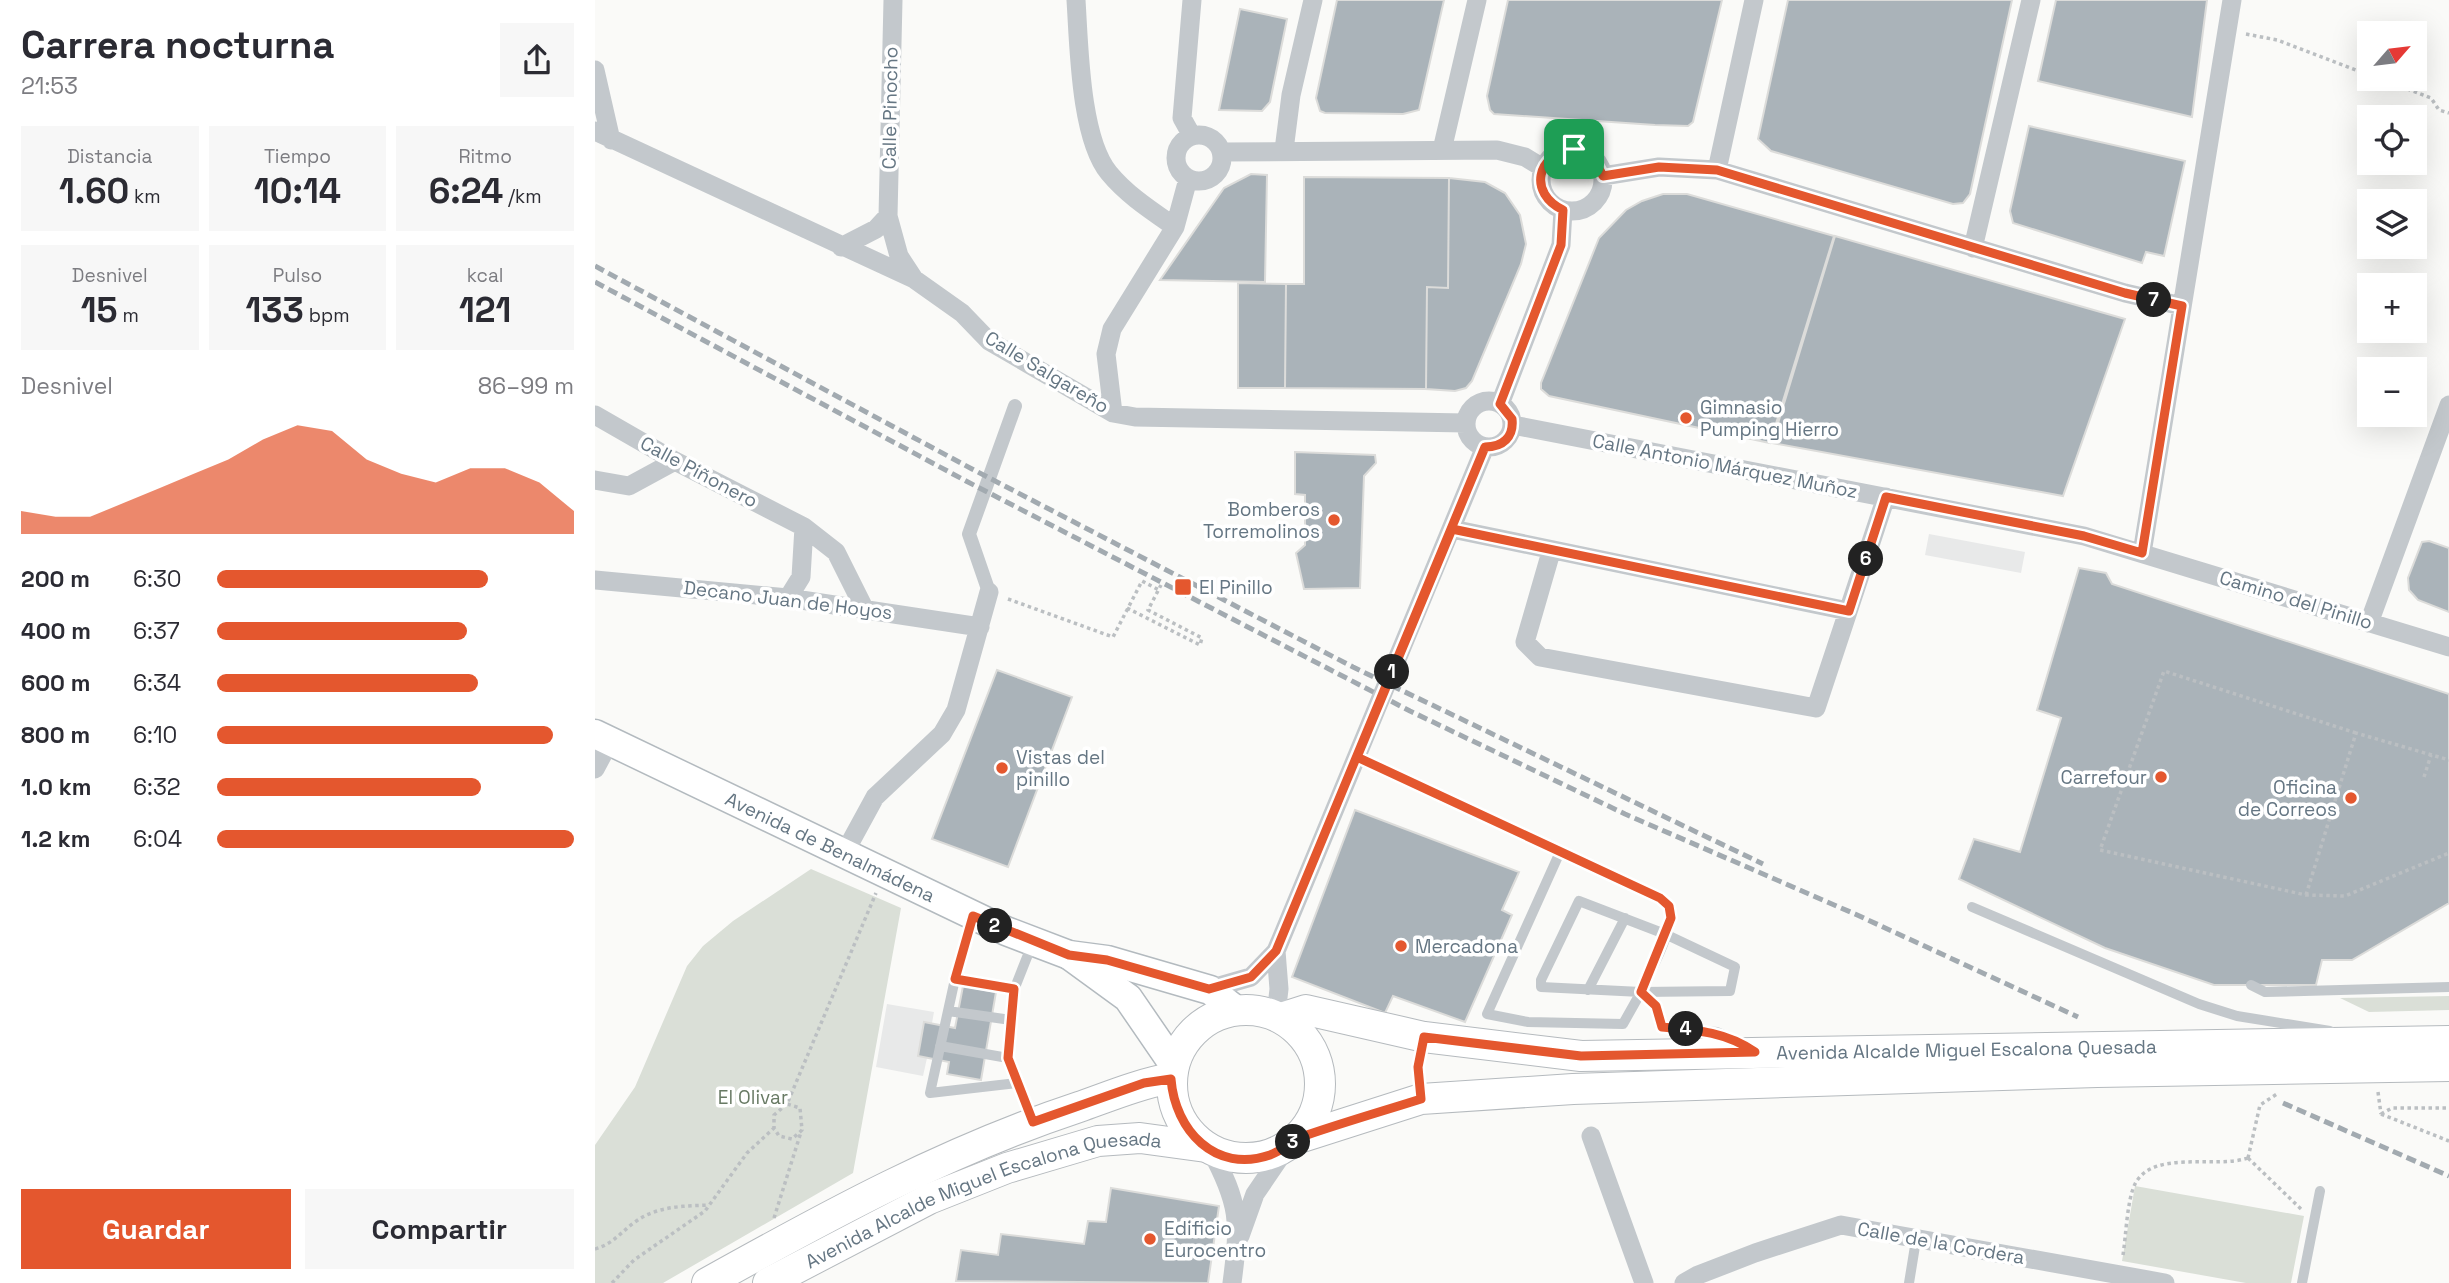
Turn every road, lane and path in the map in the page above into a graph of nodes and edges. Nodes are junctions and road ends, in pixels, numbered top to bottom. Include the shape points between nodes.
1 (893, 0) edge
2 (1076, 0) edge
3 (1192, 0) edge
4 (1313, 0) edge
5 (1477, 0) edge
6 (1754, 0) edge
7 (2031, 0) edge
8 (2232, 0) edge
9 (2227, 30) junction
10 (595, 70) edge
11 (2357, 70) edge
12 (2413, 91) edge
13 (2449, 113) edge
14 (603, 136) edge
15 (1192, 136) junction
16 (1284, 150) junction
17 (1442, 150) junction
18 (1222, 152) junction
19 (1543, 168) junction
20 (1717, 170) junction
21 (1603, 176) junction
22 (1188, 179) junction
23 (1563, 210) junction
24 (888, 216) junction
25 (1175, 227) junction
26 (841, 247) junction
27 (1973, 248) junction
28 (913, 279) junction
29 (2182, 306) junction
30 (1500, 404) junction
31 (2449, 405) edge
32 (1015, 406) dead end
33 (1114, 413) junction
34 (595, 415) edge
35 (1466, 423) junction
36 (1513, 425) junction
37 (1485, 447) junction
38 (675, 461) junction
39 (595, 480) edge
40 (1886, 497) junction
41 (804, 527) junction
42 (1452, 529) junction
43 (1551, 552) junction
44 (2142, 553) junction
45 (595, 580) edge
46 (989, 592) junction
47 (788, 598) junction
48 (864, 608) junction
49 (1127, 608) junction
50 (1849, 611) junction
51 (2369, 623) junction
52 (980, 626) junction
53 (2449, 647) edge
54 (2356, 733) junction
55 (603, 738) edge
56 (2431, 754) junction
57 (1357, 757) junction
58 (2449, 760) edge
59 (595, 769) edge
60 (2424, 777) dead end
61 (845, 852) junction
62 (1560, 852) junction
63 (2449, 853) edge
64 (885, 872) junction
65 (2306, 895) junction
66 (1972, 907) dead end
67 (973, 916) junction
68 (1625, 918) junction
69 (1665, 934) junction
70 (1033, 942) junction
71 (1276, 951) junction
72 (1069, 955) junction
73 (1251, 977) junction
74 (955, 979) junction
75 (2251, 985) dead end
76 (2449, 987) edge
77 (1014, 989) junction
78 (1209, 989) junction
79 (1587, 990) junction
80 (1641, 992) junction
81 (1240, 1010) junction
82 (948, 1011) junction
83 (1278, 1016) junction
84 (1011, 1020) junction
85 (2449, 1041) edge
86 (2367, 1042) junction
87 (940, 1046) junction
88 (1755, 1052) junction
89 (1008, 1058) junction
90 (2449, 1066) edge
91 (1173, 1072) junction
92 (1017, 1083) junction
93 (787, 1104) junction
94 (2260, 1105) dead end
95 (2449, 1108) edge
96 (1033, 1122) junction
97 (774, 1128) junction
98 (802, 1130) junction
99 (1591, 1136) dead end
100 (2449, 1140) edge
101 (1293, 1142) junction
102 (1208, 1148) junction
103 (2248, 1158) junction
104 (2320, 1191) dead end
105 (709, 1205) junction
106 (2304, 1216) dead end
107 (774, 1219) dead end
108 (1916, 1240) junction
109 (1237, 1243) junction
110 (595, 1249) edge
111 (2129, 1279) edge
112 (612, 1283) edge
113 (707, 1283) edge
114 (768, 1283) edge
115 (1231, 1283) edge
116 (1644, 1283) edge
117 (1684, 1283) edge
118 (1909, 1283) edge
119 (2165, 1283) edge
120 (2302, 1283) edge

1 - 24 street, Calle Pinocho
2 - 25 street via 1089,129 1107,171 1131,196
3 - 15 street via 1182,118
4 - 16 street via 1291,95
5 - 17 street
6 - 20 street
7 - 27 street
8 - 9 street
9 - 11 path via 2277,40
9 - 29 street
10 - 14 street
12 - 13 path via 2431,98 2439,110
14 - 26 street, Calle Salgareño
15 - 18 street via 1213,140
15 - 22 street via 1180,145 1176,160
16 - 17 street
16 - 18 street
17 - 19 street via 1497,150 1525,157
18 - 22 street via 1221,167 1211,179
19 - 21 street via 1555,153 1574,149 1593,157
19 - 23 street via 1542,190
20 - 21 street via 1659,167
20 - 27 street
21 - 23 street via 1593,204
22 - 25 street
23 - 30 street via 1561,245
24 - 26 street via 876,229
24 - 28 street, Calle Pinocho via 896,247
25 - 33 street via 1112,329 1105,354
26 - 28 street, Calle Salgareño
27 - 29 street
28 - 33 street, Calle Salgareño via 962,313 989,341
29 - 44 street
30 - 35 street via 1478,404
30 - 36 street
31 - 51 street
32 - 46 street via 969,534
33 - 35 street, Calle Salgareño
34 - 38 street, Calle Piñonero
35 - 37 street via 1473,442
36 - 37 street via 1507,440
36 - 40 street, Calle Antonio Márquez Muñoz
37 - 42 street
38 - 39 street via 629,486
38 - 41 street, Calle Piñonero
40 - 44 street, Calle Antonio Márquez Muñoz via 2084,536
40 - 50 street
41 - 47 street via 801,577
41 - 48 street, Calle Piñonero via 836,552
42 - 43 street
42 - 57 street
43 - 50 street
43 - 50 street via 1525,642 1539,657 1816,708
44 - 51 street, Camino del Pinillo
45 - 47 street, Decano Juan de Hoyos
46 - 49 path via 1113,637
46 - 52 street
47 - 48 street, Decano Juan de Hoyos
48 - 52 street, Decano Juan de Hoyos
49 - 49 path via 1142,581 1160,588 1148,610 1202,638 1201,645
51 - 53 street, Camino del Pinillo
52 - 61 street via 955,710 941,734 875,797
54 - 56 path
54 - 65 path
54 - 65 path via 2164,671 2101,850
55 - 59 street
55 - 61 main road, Avenida de Benalmádena
56 - 58 path
56 - 60 path
57 - 62 lane
57 - 71 street
61 - 64 main road, Avenida de Benalmádena
62 - 69 lane via 1660,898 1669,906 1671,918
62 - 80 lane via 1487,1014 1528,1022 1623,1024
63 - 65 path via 2345,896
64 - 67 main road, Avenida de Benalmádena
64 - 93 path
66 - 86 lane via 2199,1004
67 - 70 main road, Avenida de Benalmádena
67 - 74 lane
68 - 69 lane
68 - 79 lane
68 - 79 lane via 1579,901 1541,987
69 - 80 lane
69 - 80 lane via 1735,967 1730,991
70 - 72 main road, Avenida de Benalmádena
70 - 77 lane
71 - 73 street
71 - 83 street
72 - 78 main road, Avenida de Benalmádena via 1107,960
72 - 91 main road, Avenida de Benalmádena via 1128,998
73 - 78 street
73 - 81 street
74 - 77 lane
74 - 82 lane
75 - 76 lane via 2265,992
77 - 84 lane
78 - 81 main road, Avenida de Benalmádena
79 - 80 lane
80 - 88 lane via 1656,1006 1662,1027 1717,1032
81 - 83 main road
81 - 91 main road via 1215,1016 1196,1028 1182,1045
82 - 84 lane
82 - 87 lane
83 - 88 main road, Avenida Alcalde Miguel Escalona Quesada via 1306,1010 1424,1037 1581,1056
83 - 101 main road via 1306,1041 1320,1073 1320,1097 1313,1119
84 - 89 lane
85 - 86 main road, Avenida Alcalde Miguel Escalona Quesada
86 - 88 main road, Avenida Alcalde Miguel Escalona Quesada
87 - 89 lane
87 - 92 lane via 930,1093
89 - 92 lane
90 - 101 main road, Avenida Alcalde Miguel Escalona Quesada via 1573,1089 1421,1099
91 - 96 main road, Avenida Alcalde Miguel Escalona Quesada
91 - 102 main road via 1179,1118
92 - 96 lane
93 - 97 path via 774,1115
93 - 98 path via 800,1108
94 - 103 path
95 - 100 path via 2392,1108 2381,1114
96 - 113 main road, Avenida Alcalde Miguel Escalona Quesada via 917,1170
97 - 98 path via 779,1136 792,1139
97 - 105 path via 747,1153
98 - 107 path
99 - 116 street
101 - 102 main road via 1268,1156 1248,1159
101 - 109 street via 1255,1194
102 - 109 street via 1233,1193
102 - 114 main road, Avenida Alcalde Miguel Escalona Quesada via 1140,1138 1098,1141 1020,1164 929,1199
103 - 106 path
103 - 111 path via 2231,1164 2151,1167 2135,1186
104 - 120 lane
105 - 110 path via 660,1209
105 - 112 path via 634,1260
108 - 111 street, Calle de la Cordera
108 - 117 street, Calle de la Cordera via 1841,1225 1744,1257
108 - 118 lane
109 - 115 street
111 - 119 street, Calle de la Cordera

